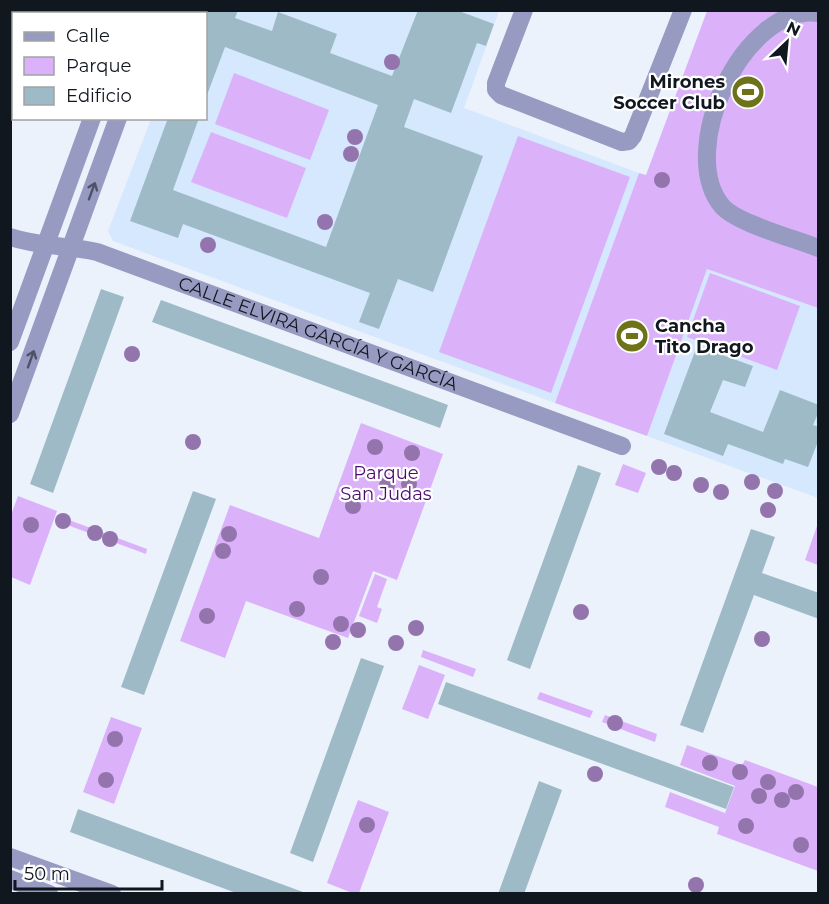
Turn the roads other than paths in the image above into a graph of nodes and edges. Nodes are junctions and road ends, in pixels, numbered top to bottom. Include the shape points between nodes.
1 (524, 10) edge
2 (683, 10) edge
3 (819, 13) edge
4 (91, 120) edge
5 (117, 120) edge
6 (10, 237) edge
7 (45, 246) junction
8 (72, 246) junction
9 (819, 248) edge
10 (10, 342) edge
11 (10, 414) edge
12 (622, 446) dead end
13 (10, 856) edge
14 (10, 879) edge
15 (49, 894) edge
16 (112, 894) edge

1 - 2 street via 496,90 622,142 633,136
3 - 9 street via 792,14 748,47 735,65 717,106 706,162 714,195 723,208
4 - 7 street
8 -> 5 street
6 - 7 street, CALLE ELVIRA GARCÍA Y GARCÍA
7 - 8 street, CALLE ELVIRA GARCÍA Y GARCÍA
7 - 10 street
11 -> 8 street
8 - 12 street, CALLE ELVIRA GARCÍA Y GARCÍA
13 - 16 street
14 - 15 street

